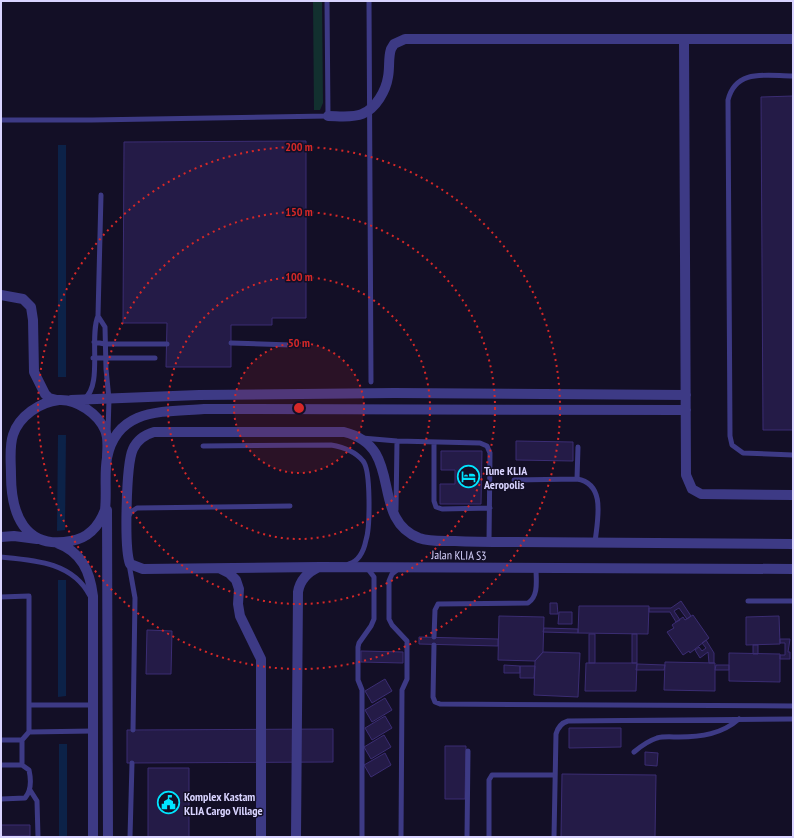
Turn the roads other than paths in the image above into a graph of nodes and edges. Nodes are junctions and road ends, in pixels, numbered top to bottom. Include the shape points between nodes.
1 (327, 1) edge
2 (369, 1) edge
3 (684, 39) junction
4 (793, 39) edge
5 (793, 76) edge
6 (369, 110) junction
7 (328, 116) junction
8 (1, 120) edge
9 (101, 196) dead end
10 (1, 295) edge
11 (98, 316) junction
12 (94, 342) junction
13 (231, 343) dead end
14 (105, 344) junction
15 (166, 344) dead end
16 (292, 345) dead end
17 (94, 358) junction
18 (105, 358) junction
19 (155, 358) dead end
20 (371, 382) dead end
21 (686, 395) junction
22 (109, 399) junction
23 (61, 400) junction
24 (82, 400) junction
25 (686, 410) junction
26 (360, 437) junction
27 (397, 441) junction
28 (108, 443) junction
29 (434, 443) junction
30 (202, 446) dead end
31 (578, 448) dead end
32 (793, 455) edge
33 (108, 457) junction
34 (514, 480) dead end
35 (577, 480) junction
36 (793, 495) edge
37 (106, 500) junction
38 (290, 506) dead end
39 (490, 508) junction
40 (396, 518) junction
41 (127, 520) junction
42 (1, 537) edge
43 (49, 540) junction
44 (489, 542) junction
45 (596, 542) junction
46 (793, 544) edge
47 (1, 557) edge
48 (128, 559) junction
49 (320, 567) junction
50 (339, 567) junction
51 (363, 567) junction
52 (402, 567) junction
53 (215, 568) junction
54 (536, 568) junction
55 (793, 569) edge
56 (1, 596) edge
57 (793, 601) edge
58 (748, 602) dead end
59 (93, 608) junction
60 (434, 637) dead end
61 (434, 645) dead end
62 (29, 705) junction
63 (93, 705) junction
64 (793, 706) edge
65 (739, 719) junction
66 (793, 719) edge
67 (133, 730) dead end
68 (93, 731) junction
69 (29, 732) junction
70 (1, 740) edge
71 (22, 740) junction
72 (468, 750) dead end
73 (634, 752) dead end
74 (132, 763) dead end
75 (1, 765) edge
76 (22, 765) junction
77 (555, 775) junction
78 (30, 790) junction
79 (1, 799) edge
80 (38, 837) edge
81 (93, 837) edge
82 (108, 837) edge
83 (130, 837) edge
84 (261, 837) edge
85 (296, 837) edge
86 (362, 837) edge
87 (401, 837) edge
88 (467, 837) edge
89 (489, 837) edge
90 (554, 837) edge

1 - 7 lane
2 - 6 lane
3 - 4 street
3 - 6 street via 404,39 394,44 391,49 386,83 380,97
3 - 21 street
5 - 32 lane via 743,78 730,92 728,100 730,436 732,445 743,453
6 - 7 street via 355,116
6 - 20 lane
7 - 8 lane
9 - 11 lane
10 - 23 street via 23,299 31,307 34,372 45,394 49,398
11 - 12 lane via 94,324
11 - 14 lane via 106,327
12 - 14 lane
12 - 17 lane
13 - 16 lane
14 - 15 lane
14 - 18 lane
17 - 18 lane
17 - 24 lane via 92,390
18 - 19 lane
18 - 22 lane
21 - 22 street via 371,393
21 - 25 street
22 - 24 street
22 - 28 lane
23 - 24 street
23 - 28 street via 79,405 96,418 105,430
23 - 43 street via 45,404 26,415 16,429 12,442 11,495 15,512 31,533
25 - 33 street via 212,409 147,414 130,420 114,439
25 - 36 street via 686,475 692,489 707,494
26 - 27 lane
26 - 40 street via 381,461 389,500
26 - 41 street via 344,432 149,434 138,440 130,457
27 - 29 lane
27 - 40 lane
28 - 33 street
29 - 39 lane via 480,443 487,446 490,453
29 - 39 lane via 436,506 442,509
30 - 50 lane via 331,445 359,456 368,469 367,540 357,559
31 - 35 lane
33 - 37 street
34 - 35 lane
35 - 45 lane via 591,485 597,496
37 - 43 street via 102,518 85,536 73,541
37 - 82 street
38 - 41 lane via 137,508 131,512
39 - 44 lane
40 - 44 street, Jalan KLIA S3 via 408,532 430,541
41 - 48 street
42 - 43 street
43 - 59 street via 68,548 84,564 91,580
44 - 45 street, Jalan KLIA S3
45 - 46 street, Jalan KLIA S3
47 - 59 lane via 47,563 61,568 78,579 86,589
48 - 53 street, Jalan KLIA S3 via 134,566 143,569
48 - 67 lane via 135,598
49 - 50 street, Jalan KLIA S3
49 - 53 street, Jalan KLIA S3
49 - 85 street via 307,574 298,592
50 - 51 street, Jalan KLIA S3
51 - 52 street, Jalan KLIA S3
51 - 86 lane via 372,573 374,581 373,623 358,647 358,680 362,690
52 - 54 street, Jalan KLIA S3
52 - 87 lane via 392,574 389,581 390,622 404,637 407,645 406,682 402,690
53 - 84 street via 229,573 236,580 240,616 261,659
54 - 55 street, Jalan KLIA S3
54 - 60 lane via 536,593 528,603 438,604 435,610
56 - 62 lane via 29,596
57 - 58 lane
59 - 63 street
61 - 64 lane via 433,697 435,702 440,704
62 - 63 lane
62 - 69 lane
63 - 68 street
65 - 66 lane
65 - 73 lane via 725,728 701,737 659,737 645,743
65 - 77 lane via 568,720 557,730
68 - 69 lane
68 - 81 street
69 - 71 lane
70 - 71 lane
71 - 76 lane
72 - 88 lane
74 - 83 lane
75 - 76 lane
76 - 78 lane via 29,770
77 - 89 lane via 492,775 489,780
77 - 90 lane
78 - 79 lane via 25,798
78 - 80 lane via 37,801

